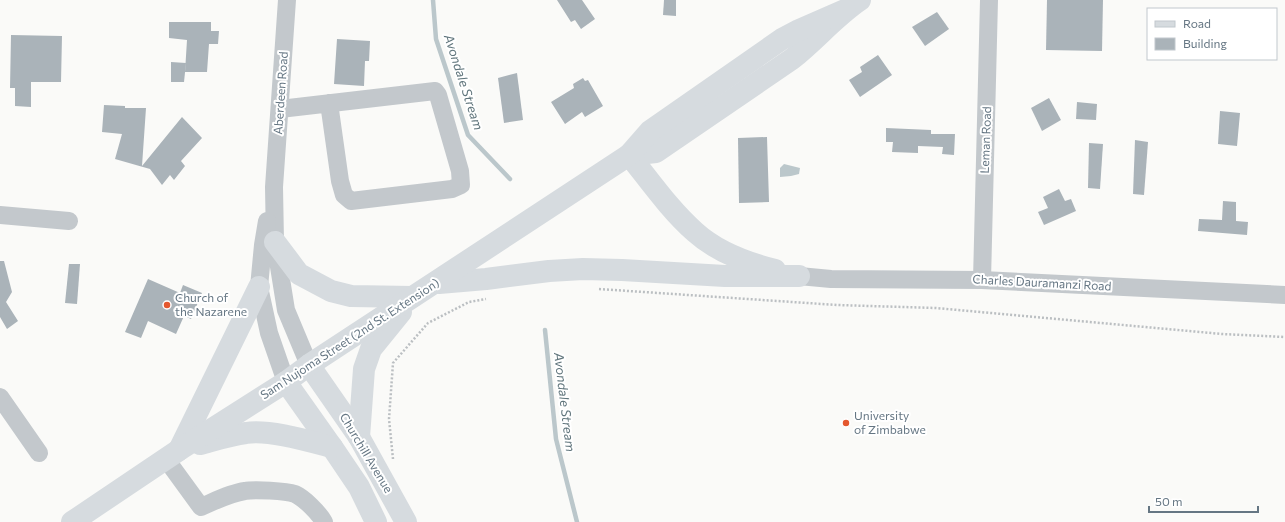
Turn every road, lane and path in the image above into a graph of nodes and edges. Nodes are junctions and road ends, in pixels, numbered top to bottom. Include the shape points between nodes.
1 (286, 0) edge
2 (989, 0) edge
3 (853, 5) edge
4 (329, 103) junction
5 (280, 109) junction
6 (629, 155) junction
7 (274, 187) junction
8 (0, 216) edge
9 (69, 221) dead end
10 (275, 242) junction
11 (799, 276) junction
12 (982, 280) junction
13 (436, 283) junction
14 (259, 287) junction
15 (597, 289) dead end
16 (1285, 294) edge
17 (412, 297) junction
18 (491, 298) dead end
19 (1285, 337) edge
20 (309, 365) junction
21 (286, 382) junction
22 (0, 397) edge
23 (359, 437) junction
24 (332, 447) junction
25 (39, 453) dead end
26 (173, 454) junction
27 (393, 460) dead end
28 (200, 514) edge
29 (72, 522) edge
30 (324, 522) edge
31 (376, 522) edge
32 (406, 522) edge

1 - 5 street, Aberdeen Road
2 - 12 street, Leman Road
3 - 6 main road, Sam Nujoma Street (2nd St. Extension) via 792,59 656,152
4 - 4 street via 435,91 460,171 461,185 452,189 351,201 344,195 340,181
4 - 5 street
5 - 7 street, Aberdeen Road
6 - 11 main road via 664,200 696,233 737,258
6 - 13 main road, Sam Nujoma Street (2nd St. Extension)
7 - 10 street, Aberdeen Road
7 - 14 street, Aberdeen Road via 263,245
8 - 9 street
10 - 17 main road via 299,274 331,291 351,296
10 - 20 street, Aberdeen Road via 286,310
11 - 12 street, Charles Dauramanzi Road via 831,279
11 - 13 main road via 725,276 583,269
12 - 16 street, Charles Dauramanzi Road
13 - 17 main road, Sam Nujoma Street (2nd St. Extension)
14 - 21 street, Aberdeen Road via 269,333
14 - 26 main road
15 - 19 path via 837,305 936,308 1222,334
17 - 20 main road, Sam Nujoma Street (2nd St. Extension)
17 - 23 main road via 371,349 364,369
18 - 27 path via 469,302 428,323 393,363 389,419
20 - 21 main road, Sam Nujoma Street (2nd St. Extension)
20 - 23 main road, Churchill Avenue
21 - 24 main road, Churchill Avenue
21 - 26 main road, Sam Nujoma Street (2nd St. Extension)
22 - 25 street
23 - 32 main road, Churchill Avenue
24 - 26 main road via 289,437 246,432
24 - 31 main road, Churchill Avenue via 359,488
26 - 28 street
26 - 29 main road, Sam Nujoma Street (2nd St. Extension)
28 - 30 street via 218,499 246,491 271,491 294,494 308,504

